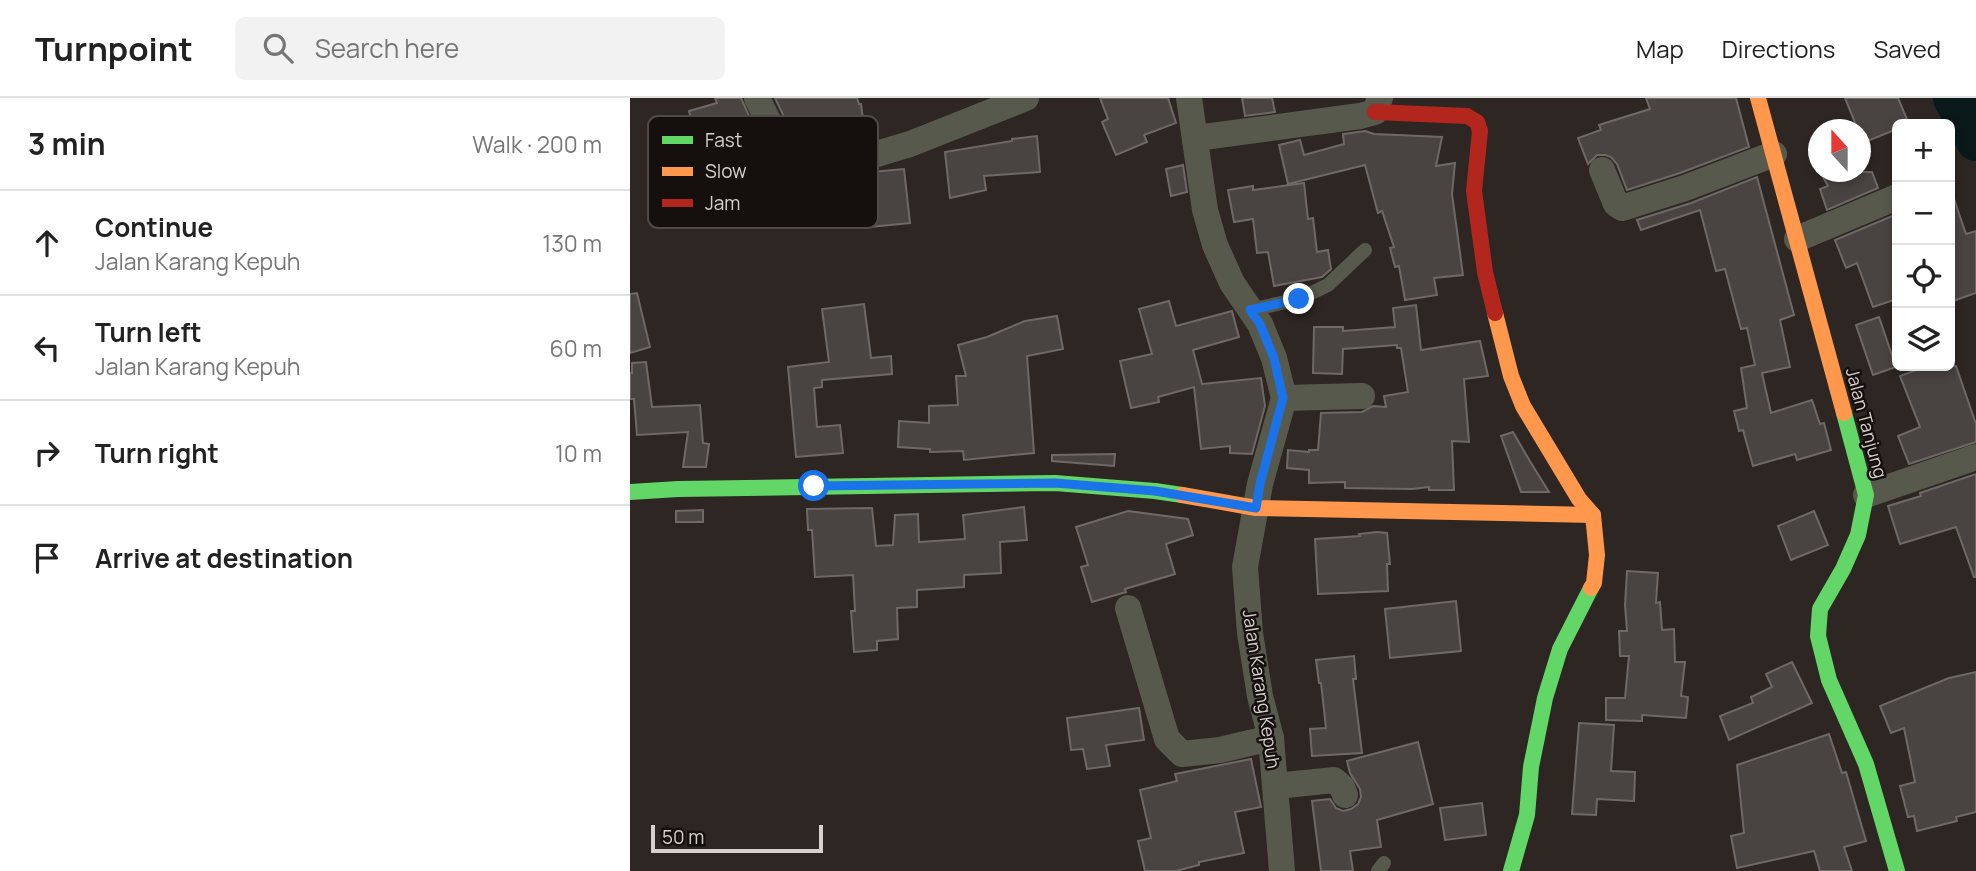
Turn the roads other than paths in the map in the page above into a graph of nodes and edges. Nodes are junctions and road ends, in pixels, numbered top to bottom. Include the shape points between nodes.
1 (757, 98) edge
2 (1027, 98) edge
3 (1189, 98) edge
4 (1758, 98) edge
5 (1378, 105) edge
6 (765, 116) edge
7 (1196, 138) junction
8 (878, 154) edge
9 (1774, 154) junction
10 (1602, 170) dead end
11 (1892, 199) edge
12 (1797, 239) junction
13 (1365, 250) dead end
14 (1250, 310) junction
15 (1362, 396) dead end
16 (1283, 398) junction
17 (1976, 457) edge
18 (630, 492) edge
19 (1866, 495) junction
20 (1256, 508) junction
21 (1593, 515) junction
22 (1128, 608) dead end
23 (1271, 738) junction
24 (1276, 786) junction
25 (1345, 795) dead end
26 (1282, 871) edge
27 (1511, 871) edge
28 (1897, 871) edge

1 - 6 street
2 - 8 street
3 - 7 street, Jalan Karang Kepuh
4 - 9 street, Jalan Tanjung
5 - 7 street
5 - 21 street via 1467,116 1477,122 1474,191 1485,272 1511,376 1549,452
7 - 14 street, Jalan Karang Kepuh via 1205,210 1215,245
9 - 10 street via 1622,208
9 - 12 street, Jalan Tanjung
11 - 12 street
12 - 19 street, Jalan Tanjung
13 - 14 lane via 1328,285 1299,299
14 - 16 street, Jalan Karang Kepuh via 1274,358
15 - 16 street
16 - 20 street, Jalan Karang Kepuh
17 - 19 street
18 - 20 street via 1055,483 1155,491
19 - 28 street, Jalan Tanjung via 1858,535 1820,609 1818,636 1829,680 1866,764
20 - 21 street
20 - 23 street, Jalan Karang Kepuh via 1245,567 1259,696
21 - 27 street via 1594,583 1560,649 1545,698 1527,815
22 - 23 street via 1167,738 1182,754
23 - 24 street, Jalan Karang Kepuh
24 - 25 street via 1334,780
24 - 26 street, Jalan Karang Kepuh

